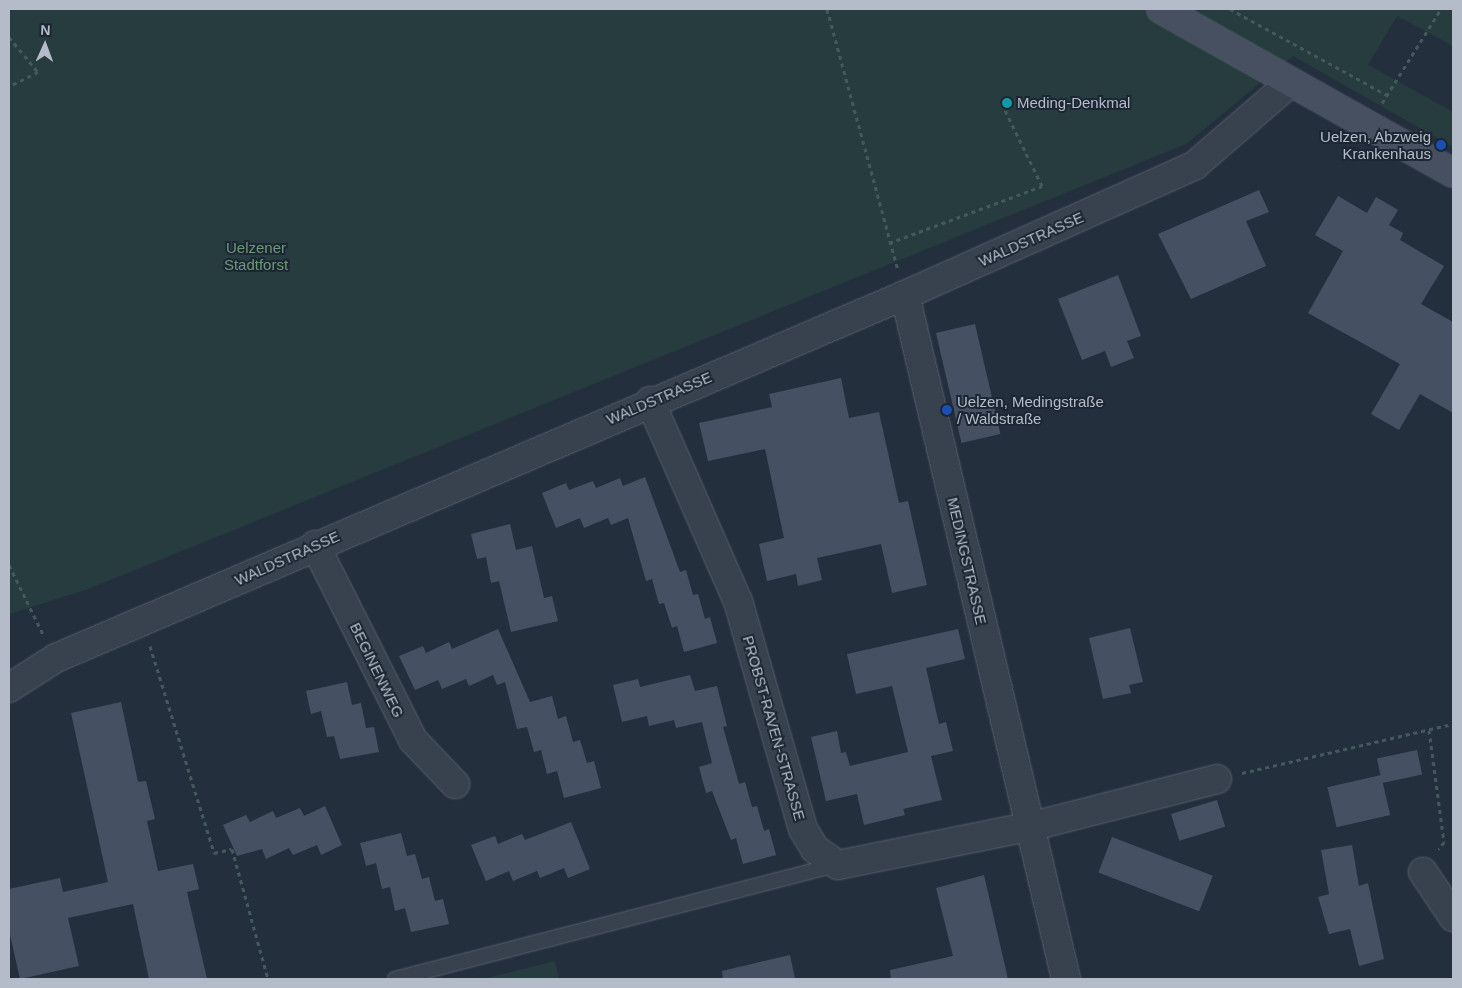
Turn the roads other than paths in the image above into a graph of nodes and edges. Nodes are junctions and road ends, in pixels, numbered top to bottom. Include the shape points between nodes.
1 (1161, 9) edge
2 (1292, 82) junction
3 (1453, 173) edge
4 (905, 294) junction
5 (650, 401) junction
6 (315, 545) junction
7 (9, 688) edge
8 (1217, 779) road end
9 (455, 784) dead end
10 (1029, 827) junction
11 (838, 865) junction
12 (1423, 872) road end
13 (1453, 917) edge
14 (395, 979) edge
15 (1066, 979) edge

1 - 2 main road
2 - 3 main road
2 - 4 street, WALDSTRASSE via 1195,166
4 - 5 street, WALDSTRASSE
4 - 10 street, MEDINGSTRASSE
5 - 6 street, WALDSTRASSE
5 - 11 street, PROBST-RAVEN-STRASSE via 738,601 802,828 815,849
6 - 7 street, WALDSTRASSE via 56,658
6 - 9 street, BEGINENWEG via 413,740
8 - 10 street
10 - 11 street
10 - 15 street, MEDINGSTRASSE
11 - 14 lane
12 - 13 street

